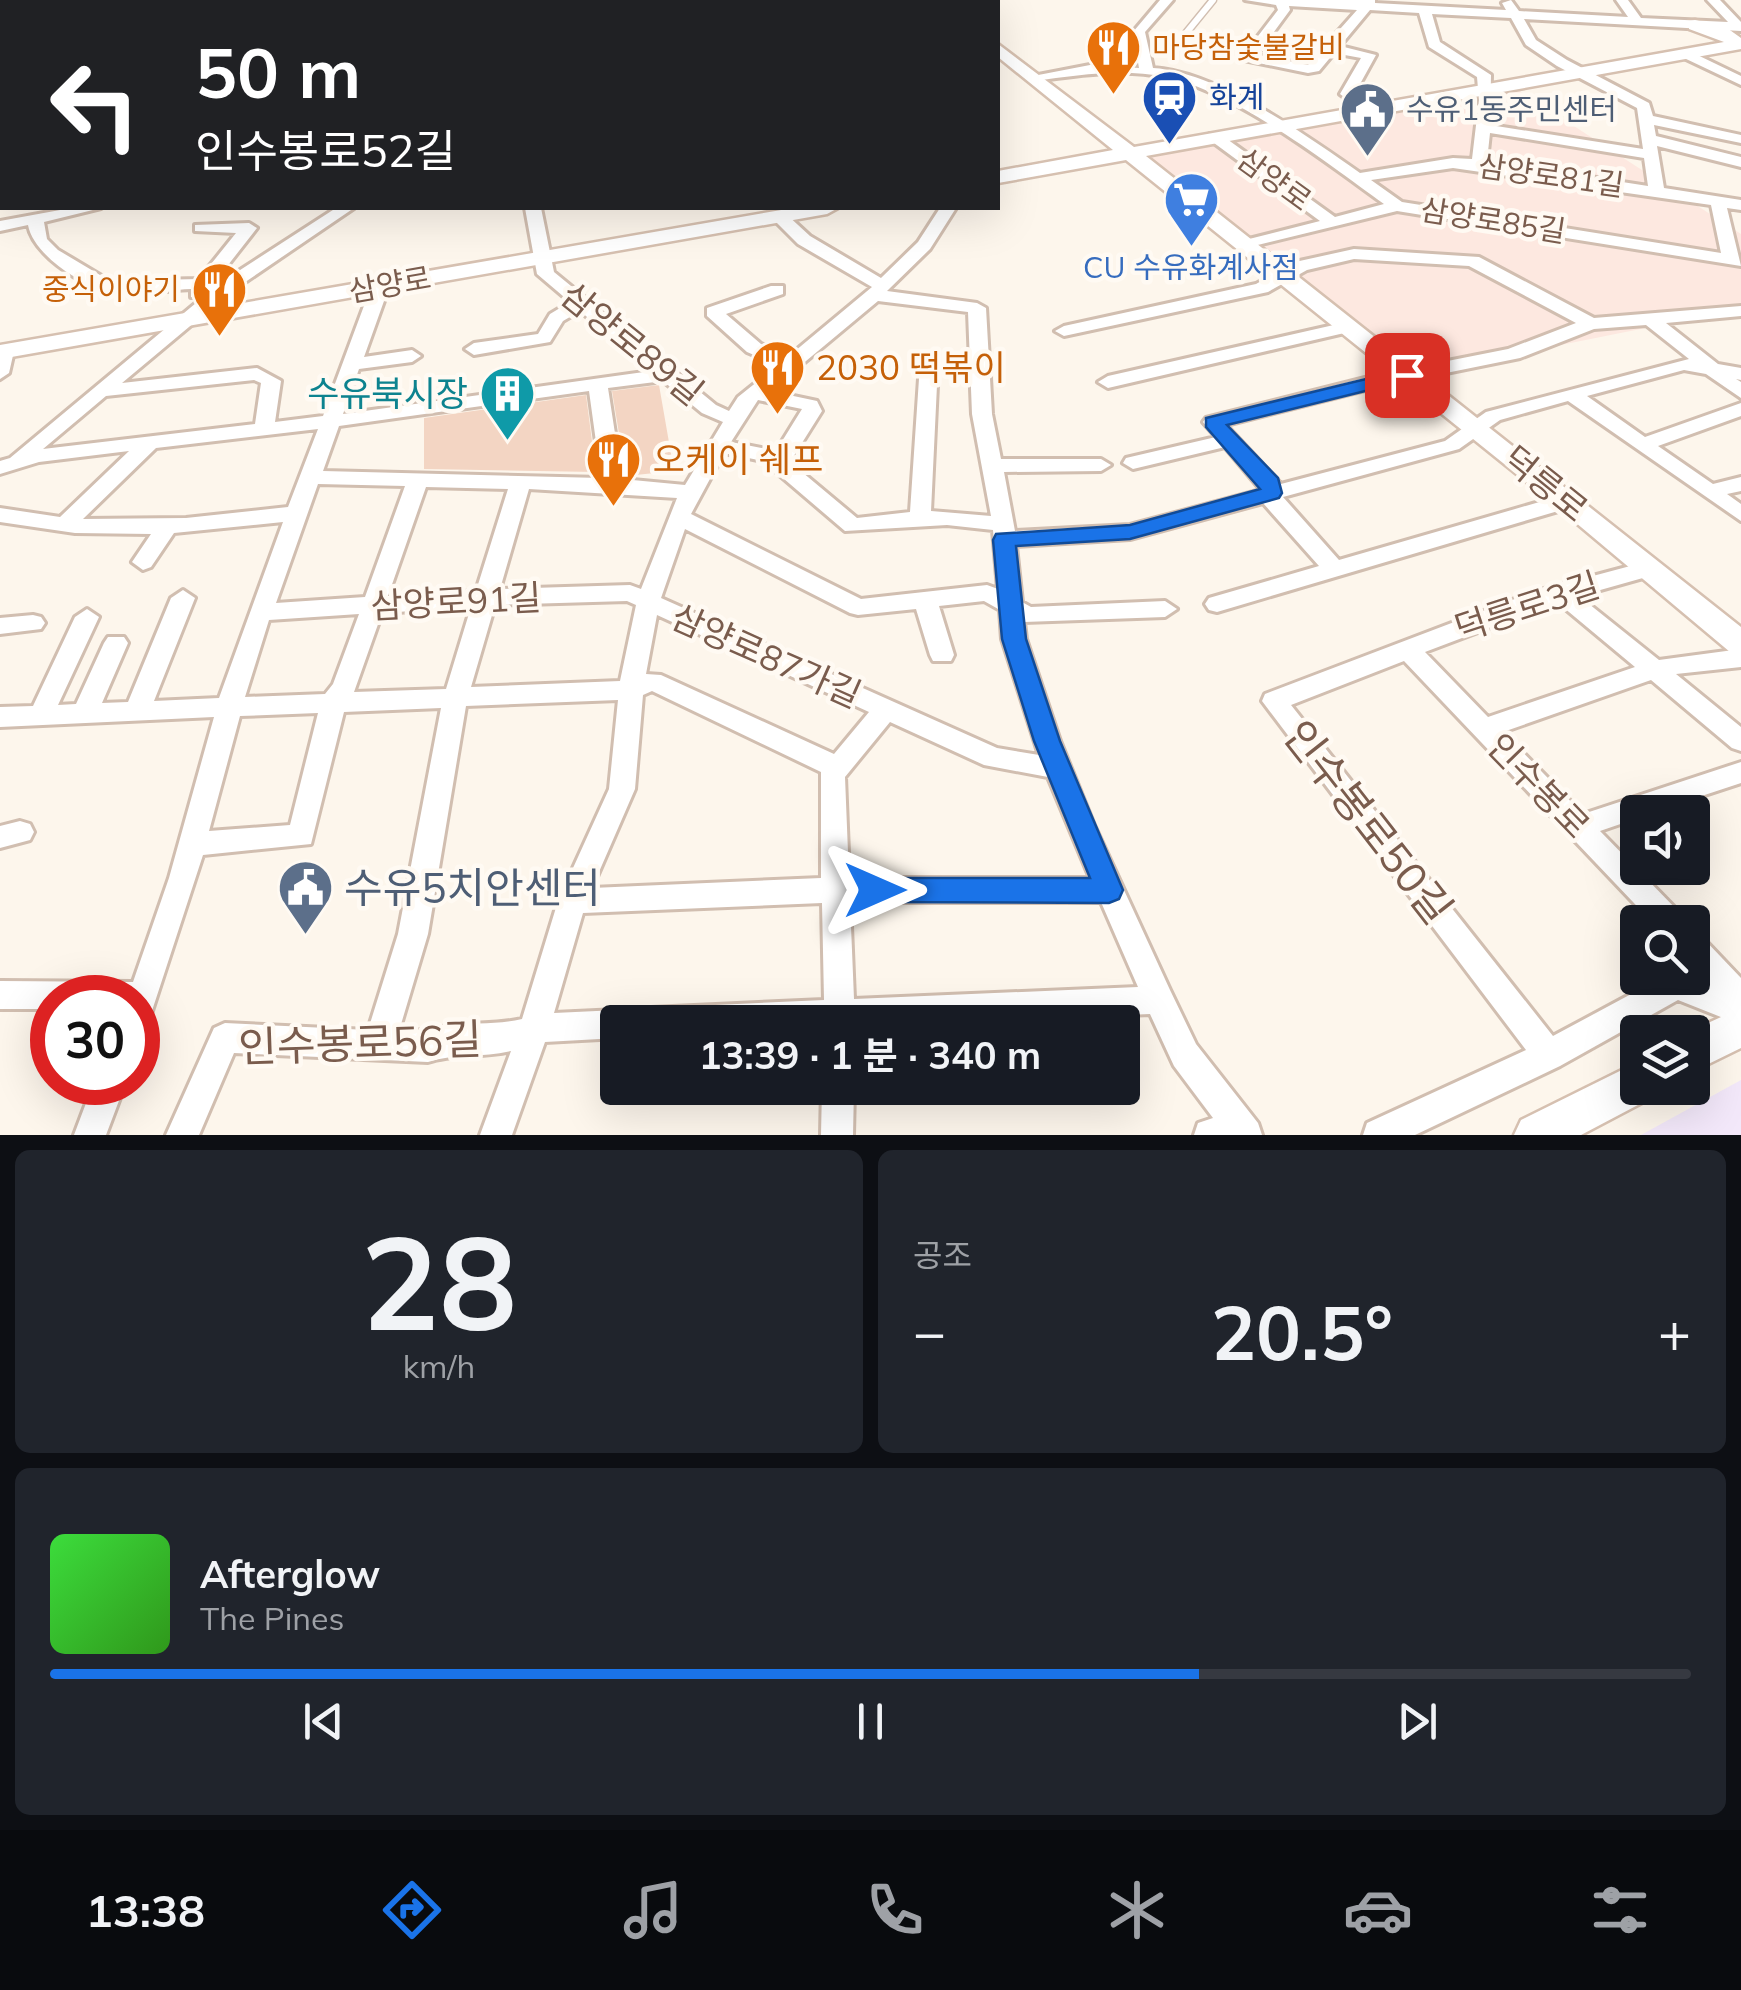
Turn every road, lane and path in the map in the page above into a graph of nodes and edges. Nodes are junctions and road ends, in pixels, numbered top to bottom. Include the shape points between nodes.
1 (1168, 0) edge
2 (1212, 0) edge
3 (1251, 0) edge
4 (1506, 0) edge
5 (1622, 0) edge
6 (1712, 0) edge
7 (1282, 2) edge
8 (1368, 3) edge
9 (1424, 9) junction
10 (1514, 14) junction
11 (1637, 21) junction
12 (1695, 24) joint
13 (1740, 36) edge
14 (1182, 38) dead end
15 (1330, 48) junction
16 (1000, 51) edge
17 (1688, 54) junction
18 (1147, 72) junction
19 (1582, 73) junction
20 (1035, 77) junction
21 (1741, 81) edge
22 (1484, 91) junction
23 (1370, 110) junction
24 (1646, 120) junction
25 (1278, 126) junction
26 (1483, 128) junction
27 (1215, 137) junction
28 (1741, 139) edge
29 (1650, 147) junction
30 (1130, 154) junction
31 (1741, 162) edge
32 (1479, 164) junction
33 (1000, 177) edge
34 (1361, 178) junction
35 (1657, 192) junction
36 (1718, 201) junction
37 (1741, 205) edge
38 (1397, 206) junction
39 (82, 210) edge
40 (343, 210) edge
41 (533, 210) edge
42 (814, 210) edge
43 (947, 210) edge
44 (779, 216) junction
45 (35, 219) junction
46 (1333, 223) junction
47 (0, 226) edge
48 (200, 228) dead end
49 (1243, 246) junction
50 (542, 258) junction
51 (1736, 260) edge
52 (1283, 277) junction
53 (204, 284) junction
54 (380, 287) junction
55 (777, 290) dead end
56 (878, 291) junction
57 (581, 303) junction
58 (1741, 311) edge
59 (1650, 319) junction
60 (183, 322) junction
61 (1591, 324) junction
62 (1346, 327) junction
63 (1064, 332) dead end
64 (474, 349) dead end
65 (412, 356) dead end
66 (2, 359) edge
67 (790, 363) junction
68 (353, 364) junction
69 (930, 364) dead end
70 (1707, 368) junction
71 (668, 374) junction
72 (1741, 374) edge
73 (1407, 375) junction
74 (1108, 382) dead end
75 (598, 384) junction
76 (100, 391) junction
77 (1741, 392) edge
78 (754, 393) junction
79 (1572, 394) junction
80 (1741, 410) edge
81 (734, 420) junction
82 (333, 421) junction
83 (1474, 428) junction
84 (264, 430) junction
85 (1230, 440) junction
86 (150, 443) junction
87 (1643, 445) junction
88 (718, 446) junction
89 (1133, 463) dead end
90 (778, 464) junction
91 (1101, 465) dead end
92 (993, 466) junction
93 (4, 468) edge
94 (312, 477) junction
95 (418, 480) junction
96 (521, 482) junction
97 (612, 484) junction
98 (1741, 484) edge
99 (691, 492) junction
100 (1710, 492) junction
101 (1272, 493) junction
102 (1567, 501) junction
103 (298, 513) junction
104 (1741, 514) edge
105 (0, 515) edge
106 (679, 517) junction
107 (920, 520) junction
108 (65, 524) junction
109 (166, 528) junction
110 (1004, 532) junction
111 (143, 562) dead end
112 (1649, 569) junction
113 (1334, 570) junction
114 (1560, 593) junction
115 (183, 598) dead end
116 (484, 598) junction
117 (925, 599) junction
118 (648, 601) junction
119 (1010, 604) junction
120 (1217, 604) dead end
121 (372, 608) junction
122 (1166, 609) dead end
123 (262, 612) junction
124 (86, 617) dead end
125 (33, 624) dead end
126 (0, 626) edge
127 (116, 643) dead end
128 (1741, 644) edge
129 (1407, 649) junction
130 (942, 655) dead end
131 (1741, 658) edge
132 (1654, 671) junction
133 (631, 690) junction
134 (456, 695) junction
135 (334, 700) junction
136 (229, 705) junction
137 (137, 710) junction
138 (885, 710) junction
139 (85, 712) junction
140 (41, 715) junction
141 (0, 717) edge
142 (1483, 729) junction
143 (1741, 741) edge
144 (838, 768) junction
145 (1058, 768) junction
146 (1741, 772) edge
147 (1578, 827) junction
148 (191, 844) junction
149 (836, 890) junction
150 (1109, 890) junction
151 (572, 900) junction
152 (1654, 905) edge
153 (1710, 966) edge
154 (149, 975) edge
155 (0, 995) edge
156 (30, 997) edge
157 (1158, 1000) junction
158 (1741, 1000) edge
159 (840, 1005) edge
160 (1070, 1005) edge
161 (1741, 1012) edge
162 (600, 1025) edge
163 (1741, 1027) edge
164 (534, 1030) junction
165 (1710, 1043) edge
166 (379, 1044) junction
167 (1549, 1055) junction
168 (1620, 1091) edge
169 (101, 1105) edge
170 (838, 1105) edge
171 (1231, 1132) edge
172 (90, 1135) edge
173 (182, 1135) edge
174 (496, 1135) edge
175 (837, 1135) edge
176 (1379, 1135) edge
177 (1536, 1135) edge

1 - 18 street via 1139,32
2 - 14 lane
3 - 7 street
4 - 10 street
5 - 11 street
6 - 13 street
7 - 8 street
7 - 15 street via 1284,10 1249,57 1308,70
8 - 9 street
8 - 15 street
9 - 10 street
9 - 22 street via 1434,44 1484,75
10 - 11 street
10 - 19 street via 1531,42
11 - 12 street
12 - 13 main road
13 - 17 main road, 삼양로
15 - 23 street via 1369,55 1348,94
16 - 20 main road, 덕릉로
17 - 19 main road, 삼양로
17 - 21 street
18 - 20 street, 삼양로 via 1090,69
18 - 25 street, 삼양로 via 1209,88
19 - 22 main road, 삼양로
19 - 24 street via 1644,106
20 - 30 main road, 덕릉로
22 - 23 main road, 삼양로
22 - 26 street
23 - 25 main road, 삼양로
24 - 28 street
24 - 29 street
25 - 27 main road, 삼양로
25 - 34 street, 삼양로85길
26 - 29 street
26 - 32 street
27 - 30 main road, 삼양로
27 - 46 street, 삼양로
29 - 31 street
29 - 35 street
30 - 33 main road, 삼양로
30 - 49 main road, 덕릉로
32 - 34 street, 삼양로81길 via 1452,162
32 - 35 street, 삼양로81길
34 - 38 street, 삼양로85길
35 - 36 street, 삼양로81길
36 - 37 street, 삼양로81길
36 - 51 street, 삼양로85길
38 - 46 street
38 - 51 street, 삼양로85길
39 - 45 street
40 - 60 street
41 - 50 street
42 - 44 main road, 삼양로
43 - 56 street, 인수봉로56길 via 924,245
44 - 50 main road, 삼양로
44 - 56 street
45 - 47 street
45 - 53 street via 52,254 107,286
46 - 49 street
48 - 53 street via 249,228
49 - 52 main road, 덕릉로
50 - 54 main road, 삼양로
50 - 57 street, 삼양로89길 via 546,274
52 - 61 street via 1354,254 1473,261
52 - 62 main road, 덕릉로
52 - 63 street via 1262,288
53 - 60 street
54 - 60 main road, 삼양로
54 - 68 street
55 - 67 street via 713,312 754,348
56 - 67 street, 인수봉로56길
56 - 92 street via 977,308 982,414
57 - 64 street via 556,318 544,338
57 - 71 street, 삼양로89길
58 - 59 street
59 - 61 street
59 - 70 street
60 - 66 main road, 삼양로
60 - 76 street
61 - 73 street via 1512,354
62 - 73 main road, 덕릉로
62 - 74 street
65 - 68 street
67 - 78 street, 인수봉로56길
68 - 82 street
69 - 107 street
70 - 72 street
70 - 77 street
70 - 79 street via 1684,364
71 - 75 street
71 - 81 street, 삼양로89길
73 - 83 main road, 덕릉로
73 - 85 street via 1214,422
75 - 82 street
75 - 97 street
76 - 84 street via 257,374 271,381
76 - 93 street
78 - 81 street, 인수봉로56길
78 - 90 street via 812,411
79 - 83 street via 1493,416
79 - 87 street
80 - 87 street
81 - 88 street, 인수봉로56길
82 - 84 street
82 - 94 street
83 - 101 street via 1452,444
83 - 102 main road, 덕릉로
84 - 86 street
85 - 89 street
85 - 101 street
86 - 93 street via 37,456
86 - 108 street
87 - 100 street
88 - 90 street via 770,456
88 - 99 street, 인수봉로56길
90 - 107 street via 853,526
91 - 92 street
92 - 110 street
94 - 95 street
94 - 103 street
95 - 96 street
95 - 121 street
96 - 97 street
96 - 116 street
97 - 99 street
98 - 100 street
99 - 106 street, 인수봉로56길
100 - 104 street
101 - 110 street via 1130,532
101 - 113 street via 1274,504
102 - 112 main road, 덕릉로
102 - 113 street
103 - 109 street
103 - 123 street
105 - 108 street
106 - 117 street via 858,606
106 - 118 street, 인수봉로56길
107 - 110 street
108 - 109 street
109 - 111 street
110 - 119 street
112 - 114 street, 덕릉로3길
112 - 128 main road, 덕릉로
113 - 120 street
114 - 129 street, 덕릉로3길
114 - 132 street
115 - 137 street
116 - 118 street, 삼양로91길 via 630,593
116 - 121 street, 삼양로91길
116 - 134 street
117 - 119 street via 987,592
117 - 130 street
118 - 133 street, 인수봉로56길
118 - 138 street, 삼양로87가길
119 - 122 street via 1027,616
119 - 145 street via 1014,639
121 - 123 street, 삼양로91길
121 - 135 street
123 - 136 street
124 - 140 street
125 - 126 street
127 - 139 street
129 - 142 street, 인수봉로
129 - 167 street, 인수봉로50길 via 1274,701
131 - 132 street via 1708,657
132 - 142 street
132 - 143 street
133 - 134 street
133 - 144 street via 652,681
133 - 151 street, 인수봉로56길 via 622,788
134 - 135 street
134 - 166 street via 413,934
135 - 136 street
135 - 148 street via 300,836
136 - 137 street
136 - 148 street
137 - 139 street
138 - 144 street, 삼양로87가길
138 - 145 street, 삼양로87가길 via 992,758
139 - 140 street
140 - 141 street
142 - 147 street, 인수봉로
144 - 149 street via 832,775
145 - 150 street
146 - 147 street
147 - 152 street, 인수봉로
148 - 154 street
149 - 150 street
149 - 151 street
149 - 159 street
150 - 157 street
151 - 164 street, 인수봉로56길
153 - 158 street
155 - 156 street
157 - 160 street
157 - 171 street
161 - 167 street via 1676,985
162 - 164 street, 인수봉로56길
163 - 165 main road
164 - 166 street, 인수봉로56길 via 428,1048
164 - 174 street, 인수봉로56길
166 - 173 street, 인수봉로56길 via 225,1038
167 - 176 street
168 - 177 main road
169 - 172 street
170 - 175 street

